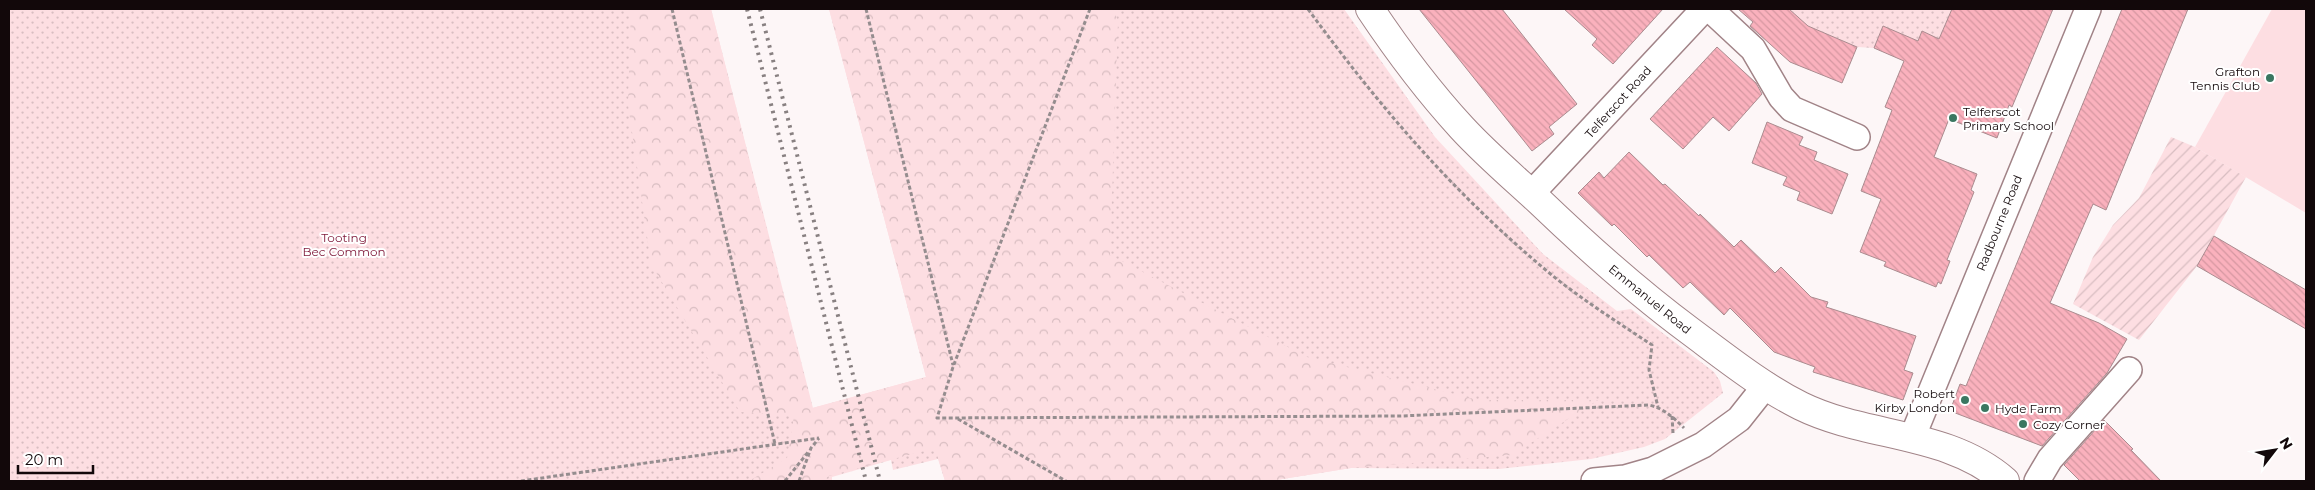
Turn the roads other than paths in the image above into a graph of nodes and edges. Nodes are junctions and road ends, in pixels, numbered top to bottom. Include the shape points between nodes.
1 (1370, 9) edge
2 (1704, 9) edge
3 (1710, 9) edge
4 (2088, 9) edge
5 (1857, 137) dead end
6 (1531, 194) junction
7 (2129, 370) dead end
8 (1766, 385) junction
9 (1912, 438) junction
10 (1656, 476) edge
11 (1594, 481) edge
12 (2005, 481) edge
13 (2037, 481) edge

1 - 6 street, Emmanuel Road via 1451,115
2 - 6 street, Telferscot Road
3 - 5 street via 1753,49 1792,109
4 - 9 street, Radbourne Road
6 - 8 street, Emmanuel Road via 1636,291
7 - 13 street via 2050,459
8 - 9 street, Emmanuel Road via 1828,417
8 - 10 street via 1744,414 1722,434
9 - 12 street, Emmanuel Road via 1960,453
10 - 11 street

